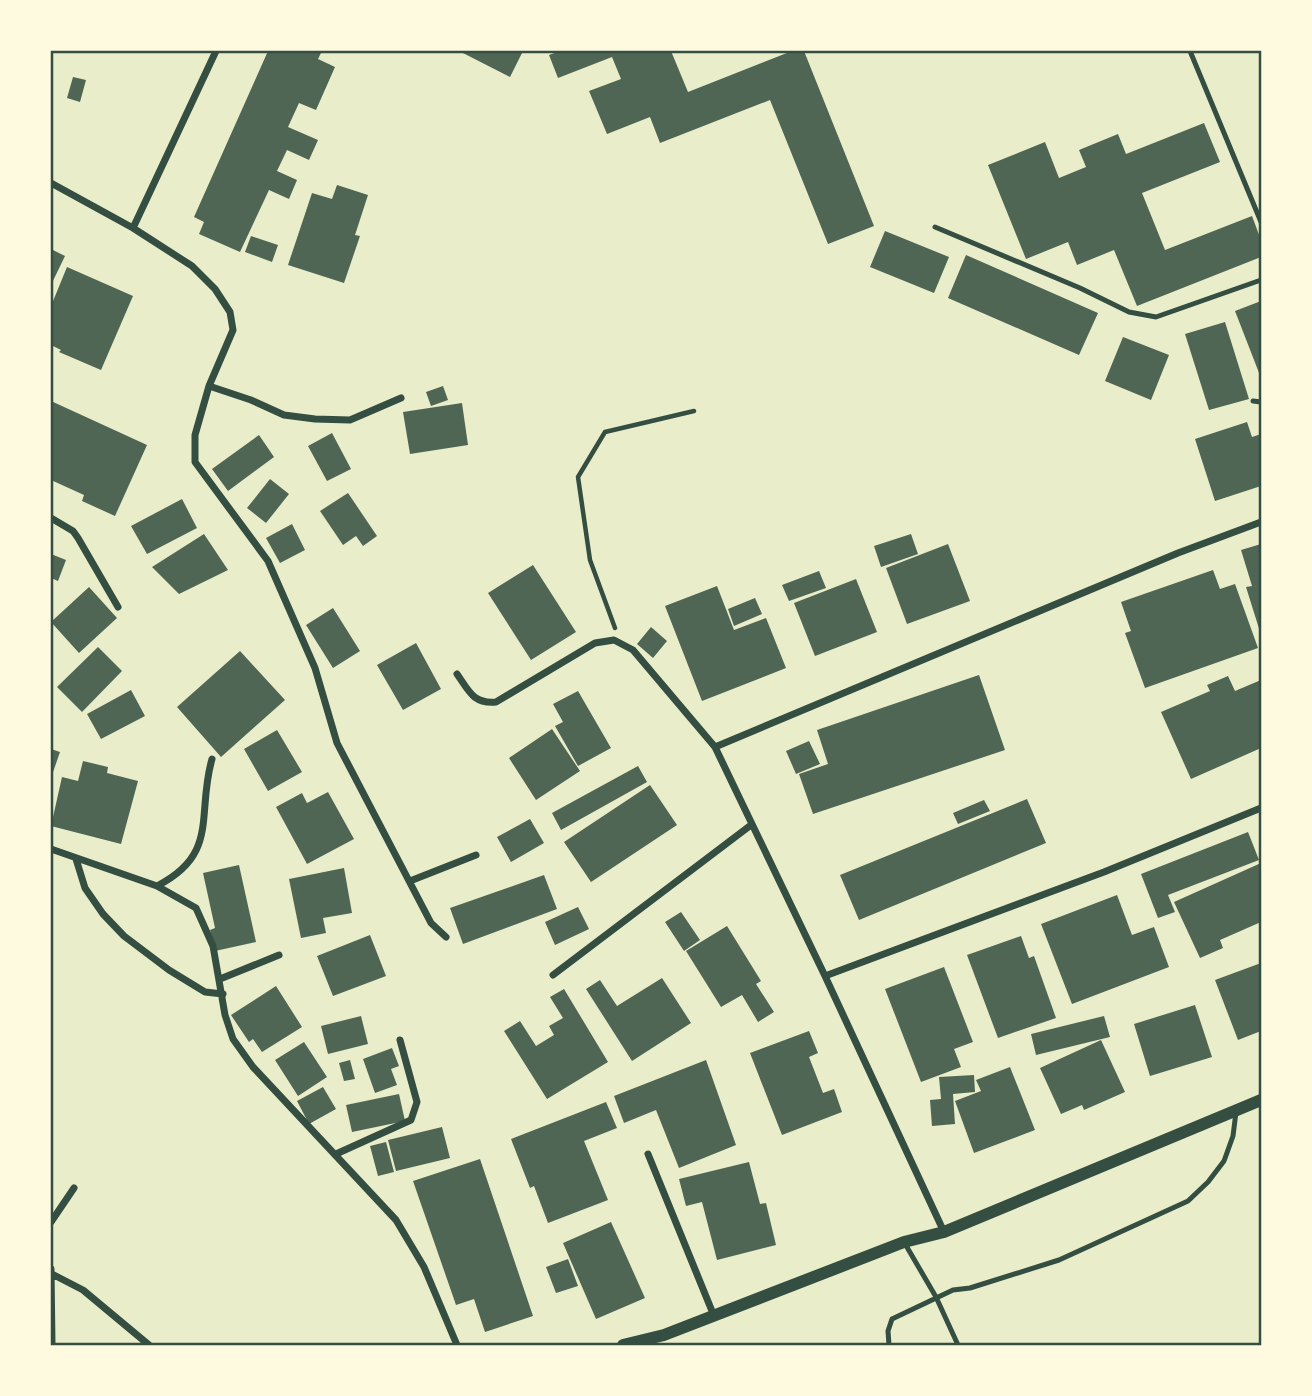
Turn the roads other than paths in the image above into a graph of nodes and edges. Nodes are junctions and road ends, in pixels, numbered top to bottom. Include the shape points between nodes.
1 (216, 51) edge
2 (1190, 51) edge
3 (51, 183) edge
4 (1261, 222) edge
5 (935, 227) dead end
6 (133, 229) junction
7 (1261, 280) edge
8 (209, 386) junction
9 (401, 398) dead end
10 (1253, 401) dead end
11 (1261, 402) edge
12 (51, 517) edge
13 (1261, 522) edge
14 (118, 607) dead end
15 (457, 674) dead end
16 (715, 747) junction
17 (212, 760) dead end
18 (1261, 808) edge
19 (751, 825) junction
20 (51, 849) edge
21 (476, 855) dead end
22 (76, 859) junction
23 (410, 881) junction
24 (157, 886) junction
25 (446, 937) dead end
26 (279, 956) dead end
27 (553, 975) dead end
28 (825, 976) junction
29 (220, 979) junction
30 (223, 993) junction
31 (400, 1040) dead end
32 (1261, 1100) edge
33 (1236, 1110) junction
34 (335, 1154) junction
35 (648, 1154) dead end
36 (74, 1188) dead end
37 (51, 1222) edge
38 (944, 1232) junction
39 (904, 1242) junction
40 (51, 1269) edge
41 (52, 1274) edge
42 (936, 1297) junction
43 (714, 1317) junction
44 (52, 1345) edge
45 (149, 1345) edge
46 (457, 1345) edge
47 (623, 1345) edge
48 (888, 1345) edge
49 (958, 1345) edge

1 - 6 street
2 - 4 lane
3 - 6 street
5 - 7 lane via 1129,312 1156,317
6 - 8 street via 192,267 230,312 233,330
8 - 9 street via 284,415 315,419 350,420
8 - 23 street via 195,435 195,462 268,561 315,668 337,743
10 - 11 lane
12 - 14 street via 73,531
13 - 16 street
15 - 16 street via 473,697 484,703 496,702 595,643 614,640 633,650
16 - 19 street
17 - 24 street via 202,835 190,863
18 - 28 street
19 - 27 street
19 - 28 street
20 - 22 street
21 - 23 street
22 - 24 street
22 - 30 street via 85,888 124,936 205,992
23 - 25 street via 431,923
24 - 29 street via 196,908 213,946
26 - 29 street
28 - 38 street
29 - 30 street
30 - 34 street via 233,1040
31 - 34 street via 417,1102 411,1119
32 - 33 street
33 - 38 street
33 - 42 lane via 1224,1161 1188,1201 1059,1260
34 - 46 street via 396,1220 424,1267
35 - 43 street
36 - 37 street
38 - 39 street
39 - 42 lane
39 - 43 street
40 - 41 street
41 - 44 street
41 - 45 street via 83,1290
42 - 48 lane via 892,1319
42 - 49 lane
43 - 47 street

